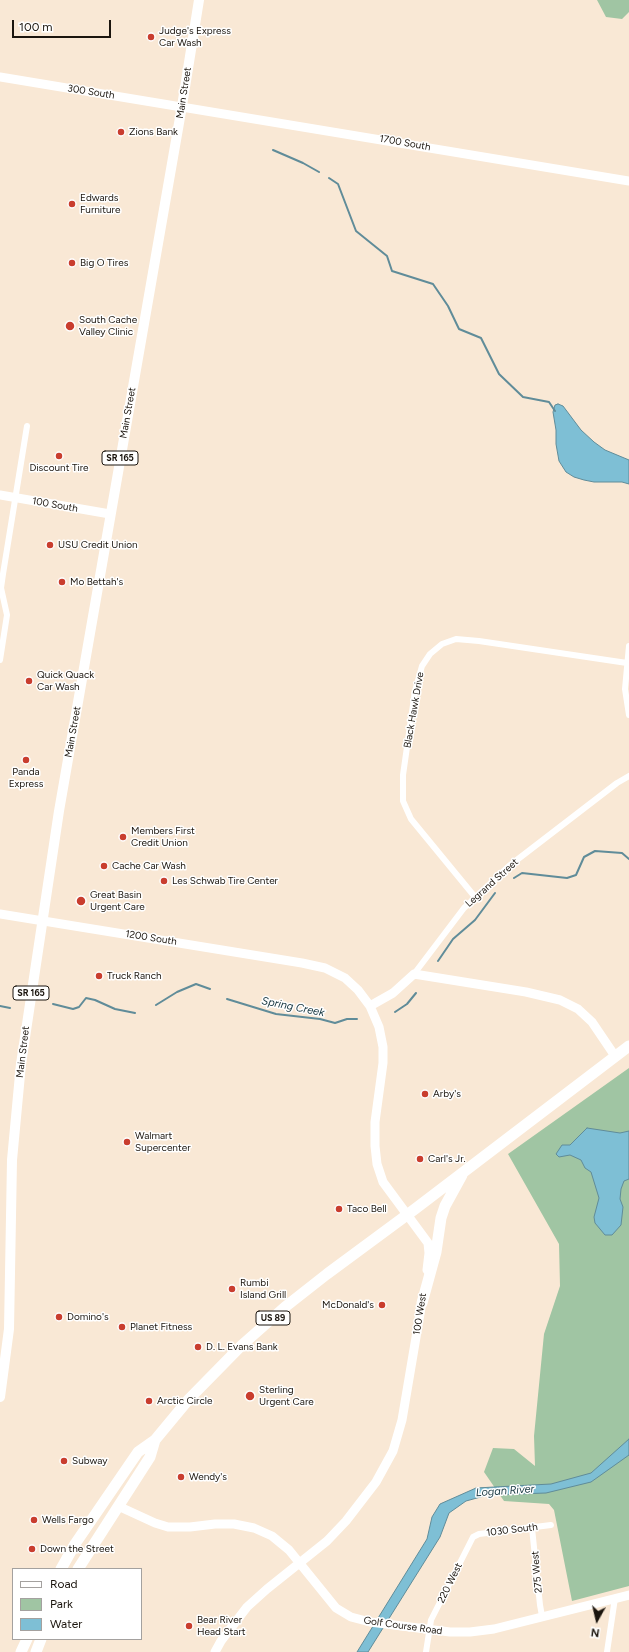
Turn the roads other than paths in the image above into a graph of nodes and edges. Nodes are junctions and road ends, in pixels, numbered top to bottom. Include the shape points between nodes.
1 (199, 0) edge
2 (0, 77) edge
3 (182, 106) junction
4 (629, 181) edge
5 (27, 426) dead end
6 (0, 495) edge
7 (15, 498) junction
8 (110, 514) junction
9 (629, 646) edge
10 (0, 660) edge
11 (626, 663) junction
12 (629, 715) edge
13 (629, 776) edge
14 (475, 897) junction
15 (0, 914) edge
16 (42, 921) junction
17 (302, 962) joint
18 (414, 974) junction
19 (370, 1006) junction
20 (629, 1046) edge
21 (615, 1056) junction
22 (465, 1170) junction
23 (407, 1215) junction
24 (422, 1303) junction
25 (0, 1397) edge
26 (155, 1440) junction
27 (118, 1506) junction
28 (551, 1525) dead end
29 (532, 1528) junction
30 (473, 1537) joint
31 (300, 1563) junction
32 (62, 1568) edge
33 (79, 1568) edge
34 (629, 1595) edge
35 (615, 1598) junction
36 (542, 1616) junction
37 (429, 1629) junction
38 (27, 1640) edge
39 (41, 1640) edge
40 (21, 1652) edge
41 (36, 1652) edge
42 (215, 1652) edge
43 (426, 1652) edge
44 (607, 1652) edge

1 - 3 main road, Main Street / SR 165
2 - 3 street, 300 South
3 - 4 street, 1700 South
3 - 8 main road, Main Street / SR 165
5 - 7 street
6 - 7 street, 100 South
7 - 8 street, 100 South
7 - 10 street via 1,588 7,615
8 - 16 main road, Main Street / SR 165
9 - 11 street
11 - 12 street
11 - 14 street, Black Hawk Drive via 479,640 456,639 442,644 430,654 422,666 402,775 403,801 411,819
13 - 14 street, Legrand Street via 514,862
14 - 18 street, Legrand Street
15 - 16 street, 1200 South
16 - 17 street, 1200 South
16 - 25 main road, Main Street / SR 165 via 21,1064 12,1160 9,1329
17 - 19 street, 100 West via 325,968 345,978
18 - 19 street, Legrand Street via 393,993
18 - 21 street via 560,1000 578,1009 592,1022
19 - 23 street, 100 West via 379,1027 383,1047 375,1122 377,1164 382,1182
20 - 21 highway, US 89
21 - 22 highway, US 89
22 - 23 highway, US 89
22 - 24 highway via 441,1218 436,1252
23 - 24 street, 100 West via 428,1242 429,1253
23 - 26 highway, US 89 via 321,1278 242,1345 189,1399
24 - 31 street, 100 West via 402,1420 393,1451 376,1482 346,1521
26 - 27 highway, US 89 via 150,1457
26 - 32 highway, US 89 via 138,1452
27 - 31 street, Golf Course Road via 168,1527 234,1524 254,1528 282,1543
27 - 33 highway, US 89
28 - 29 street, 1030 South
29 - 30 street, 1030 South via 479,1534
29 - 36 street, 275 West
30 - 37 street, 220 West via 431,1620
31 - 37 street, Golf Course Road via 336,1608 351,1617 370,1622
31 - 42 street, 100 West via 266,1588 248,1607
34 - 35 street, Golf Course Road
35 - 36 street, Golf Course Road
35 - 44 street
36 - 37 street, Golf Course Road via 494,1629 470,1632
37 - 43 street, 220 West
38 - 40 highway
39 - 41 highway

